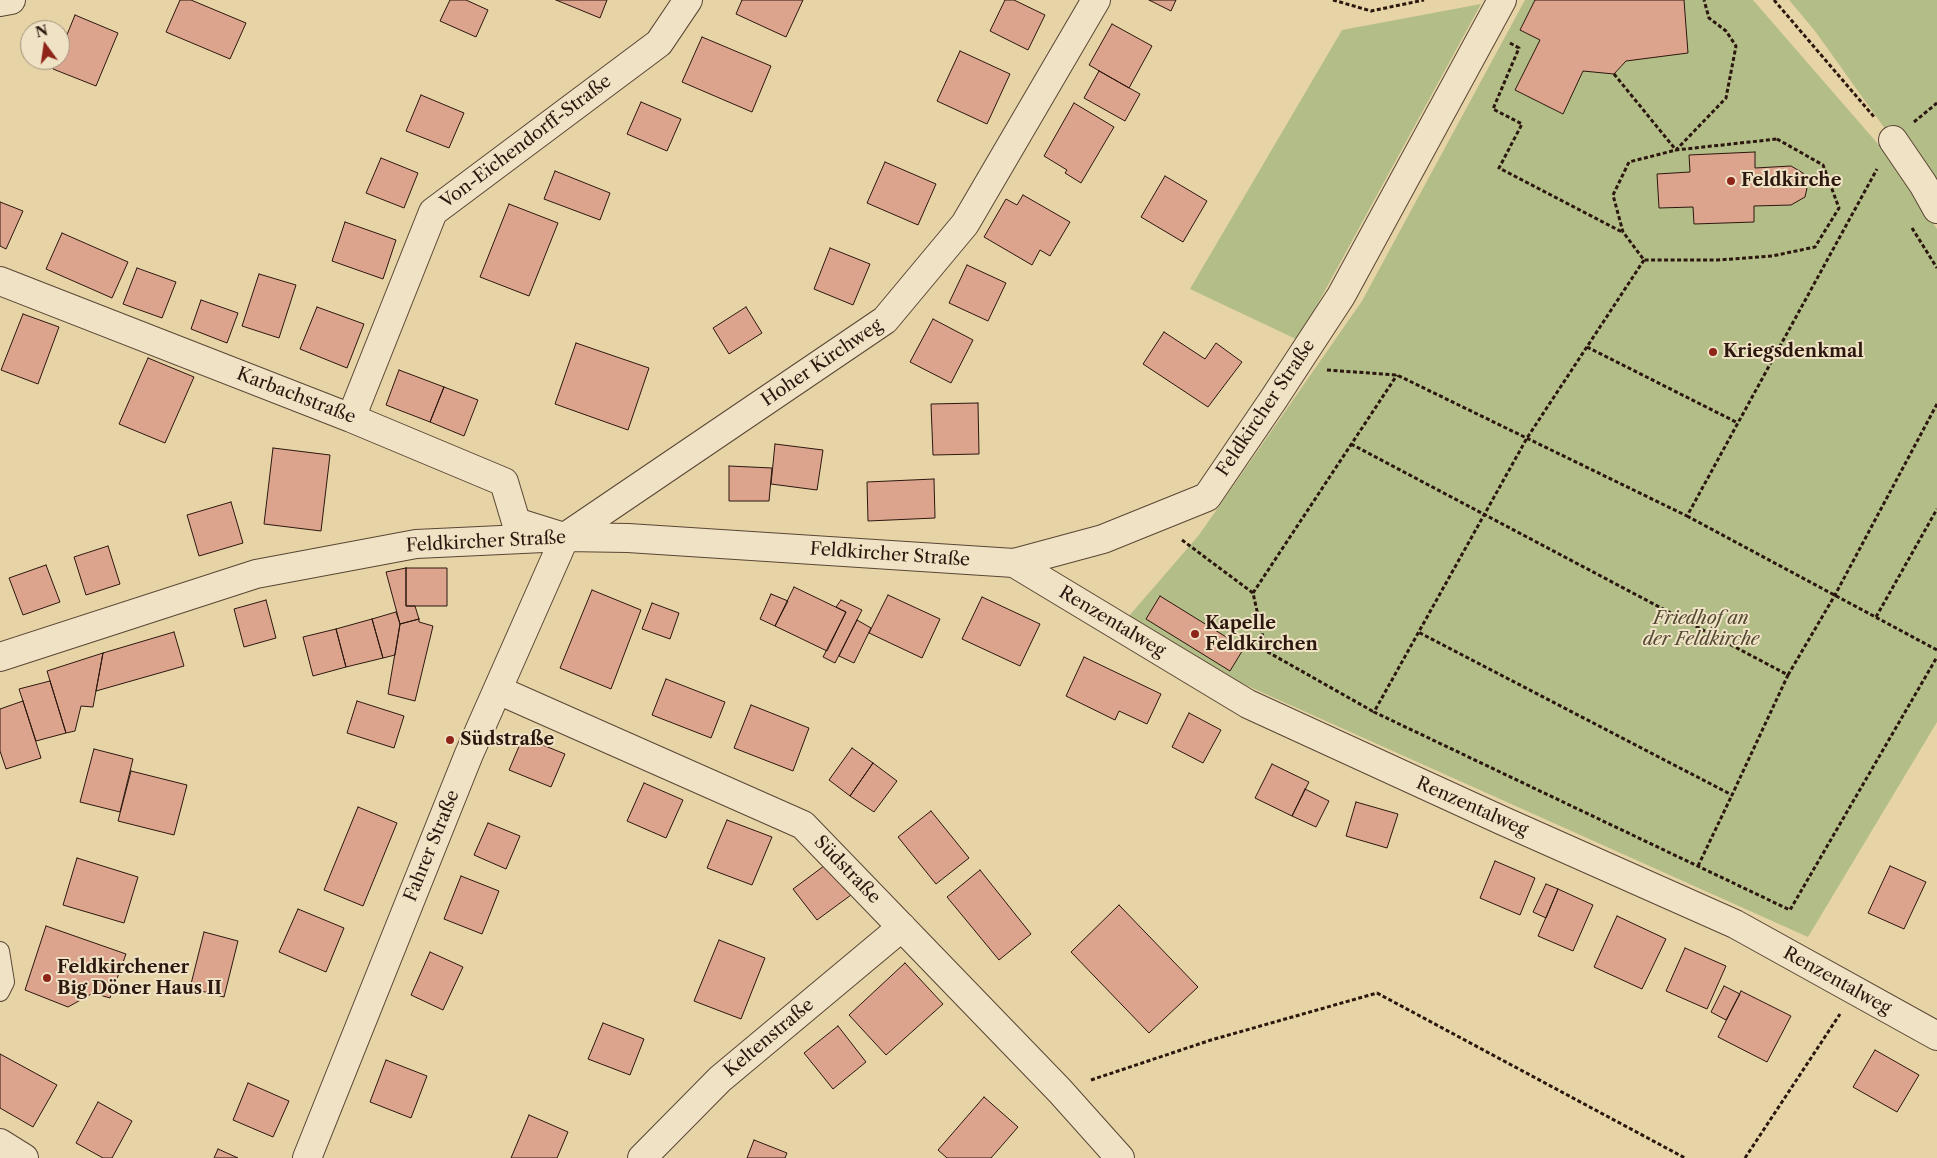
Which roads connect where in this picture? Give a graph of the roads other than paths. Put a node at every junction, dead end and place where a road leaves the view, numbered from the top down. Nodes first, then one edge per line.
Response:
1 (11, 0) edge
2 (688, 0) edge
3 (1096, 0) edge
4 (1502, 0) edge
5 (0, 2) edge
6 (1893, 140) road end
7 (1937, 208) edge
8 (0, 280) edge
9 (351, 418) junction
10 (565, 537) junction
11 (1014, 563) junction
12 (0, 657) edge
13 (498, 690) junction
14 (902, 927) junction
15 (0, 951) edge
16 (0, 992) edge
17 (1937, 1036) edge
18 (0, 1143) edge
19 (24, 1158) edge
20 (307, 1158) edge
21 (642, 1158) edge
22 (1120, 1158) edge

1 - 5 street
2 - 9 street, Von-Eichendorff-Straße
3 - 10 street, Hoher Kirchweg
4 - 11 street, Feldkircher Straße
6 - 7 street
8 - 9 street, Karbachstraße
9 - 10 street, Karbachstraße
10 - 11 street, Feldkircher Straße
10 - 12 street, Feldkircher Straße
10 - 13 street, Fahrer Straße
11 - 17 street, Renzentalweg
13 - 14 street, Südstraße
13 - 20 street, Fahrer Straße
14 - 21 street, Keltenstraße
14 - 22 street, Südstraße
15 - 16 lane
18 - 19 street

